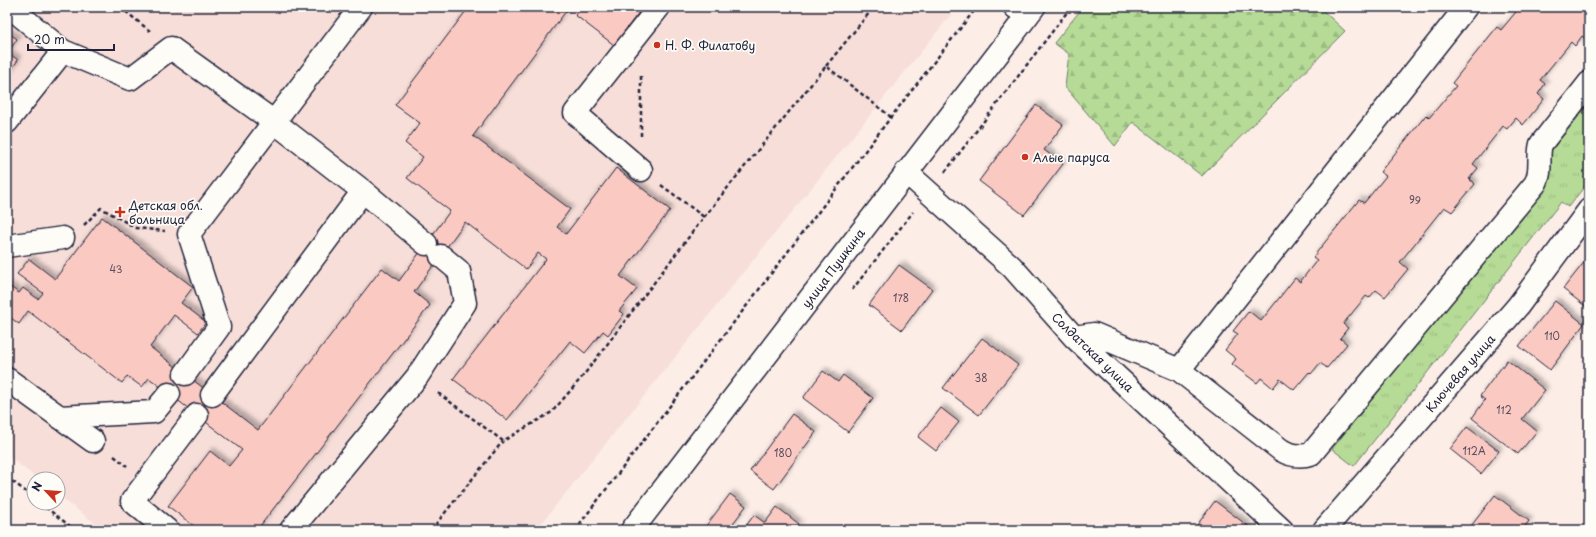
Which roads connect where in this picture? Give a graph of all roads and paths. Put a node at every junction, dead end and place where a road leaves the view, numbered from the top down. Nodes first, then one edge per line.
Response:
1 (10, 7) edge
2 (120, 7) edge
3 (361, 7) edge
4 (659, 7) edge
5 (874, 7) edge
6 (978, 7) edge
7 (1466, 7) edge
8 (1025, 10) edge
9 (641, 30) junction
10 (171, 48) junction
11 (63, 51) junction
12 (826, 66) junction
13 (1589, 83) edge
14 (891, 117) junction
15 (273, 121) junction
16 (7, 122) edge
17 (641, 170) junction
18 (906, 172) junction
19 (363, 191) junction
20 (1589, 210) edge
21 (704, 218) junction
22 (189, 234) junction
23 (63, 238) joint
24 (7, 246) edge
25 (1074, 337) junction
26 (1179, 370) junction
27 (185, 374) dead end
28 (417, 377) junction
29 (7, 379) edge
30 (168, 394) dead end
31 (212, 395) dead end
32 (196, 415) dead end
33 (59, 417) junction
34 (93, 441) joint
35 (503, 441) junction
36 (7, 477) edge
37 (147, 481) junction
38 (26, 492) edge
39 (50, 511) edge
40 (75, 530) edge
41 (167, 530) edge
42 (291, 530) edge
43 (432, 530) edge
44 (575, 530) edge
45 (632, 530) edge
46 (1282, 530) edge
47 (1324, 530) edge

1 - 11 street
2 - 10 path
3 - 15 street
4 - 9 street
5 - 12 path
6 - 14 path
7 - 26 street
8 - 18 street, улица Пушкина
9 - 17 path
9 - 17 street
10 - 11 street
10 - 15 street
11 - 16 street
12 - 14 path
12 - 21 path
13 - 26 street
14 - 44 path
15 - 19 street
15 - 22 street
17 - 21 path
18 - 25 street, Солдатская улица
18 - 45 street, улица Пушкина
19 - 28 street
19 - 31 street
20 - 47 street, Ключевая улица
21 - 35 path
22 - 23 path
22 - 27 street
23 - 24 street
25 - 26 street
25 - 46 street, Солдатская улица
28 - 35 path
28 - 42 street
29 - 33 street
30 - 33 street
32 - 37 street
33 - 34 street
34 - 37 path
35 - 43 path
36 - 38 path
37 - 41 street
39 - 40 path

